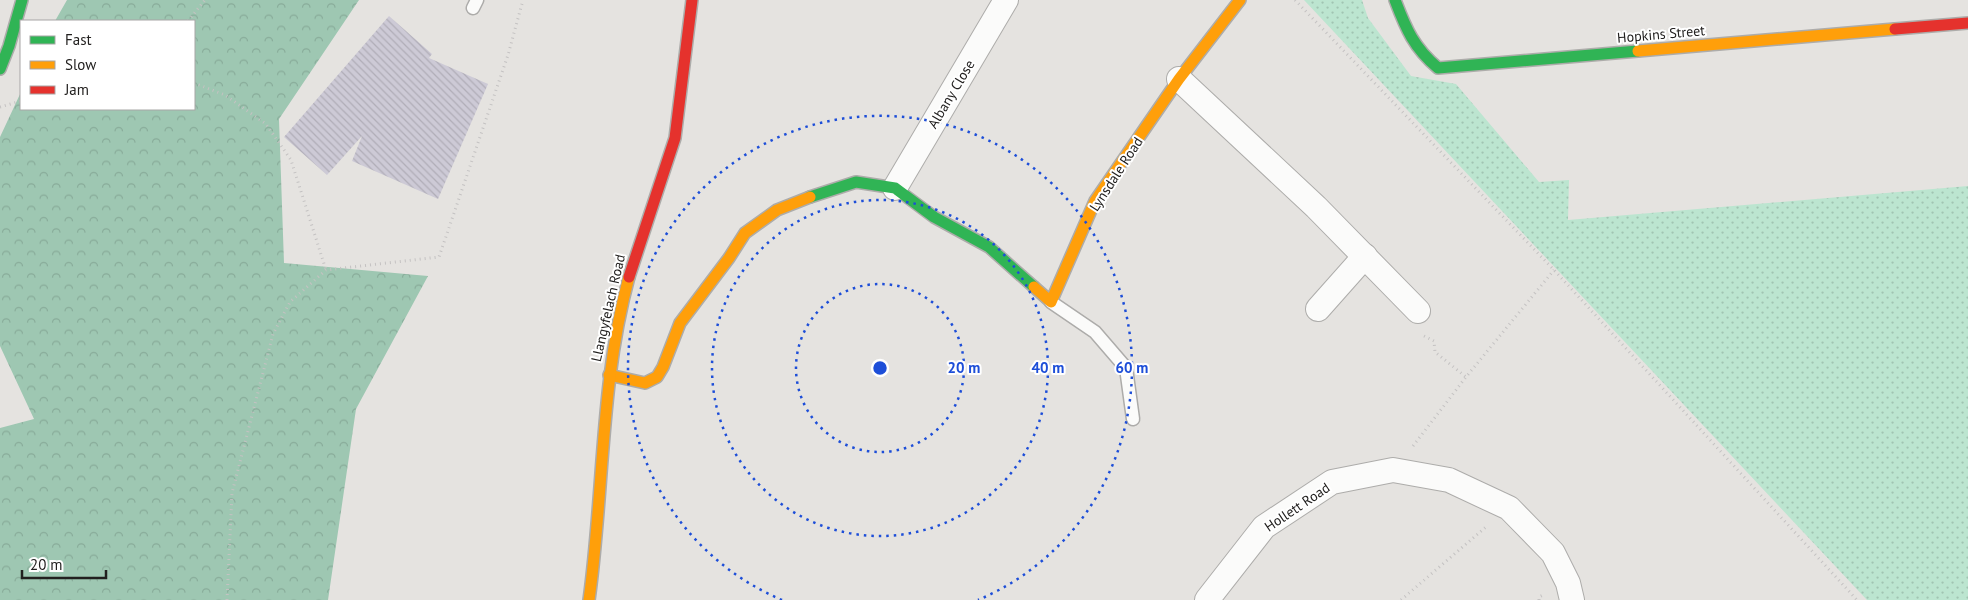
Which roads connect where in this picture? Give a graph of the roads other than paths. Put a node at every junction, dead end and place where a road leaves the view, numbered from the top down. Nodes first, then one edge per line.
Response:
1 (22, 0) edge
2 (692, 0) edge
3 (1006, 0) edge
4 (1240, 0) edge
5 (1396, 0) edge
6 (1968, 23) edge
7 (0, 68) edge
8 (1179, 79) junction
9 (895, 188) junction
10 (1365, 256) junction
11 (1051, 302) junction
12 (1318, 309) dead end
13 (1418, 311) road end
14 (609, 375) junction
15 (1133, 419) dead end
16 (589, 600) edge
17 (1207, 600) edge
18 (1572, 600) edge

1 - 7 street
2 - 14 street, Llangyfelach Road
3 - 9 street, Albany Close
4 - 8 street, Lynsdale Road
5 - 6 street, Hopkins Street
8 - 10 street
8 - 11 street, Lynsdale Road
9 - 11 street
9 - 14 street
10 - 12 street
10 - 13 street
11 - 15 lane
14 - 16 street, Llangyfelach Road
17 - 18 street, Hollett Road

